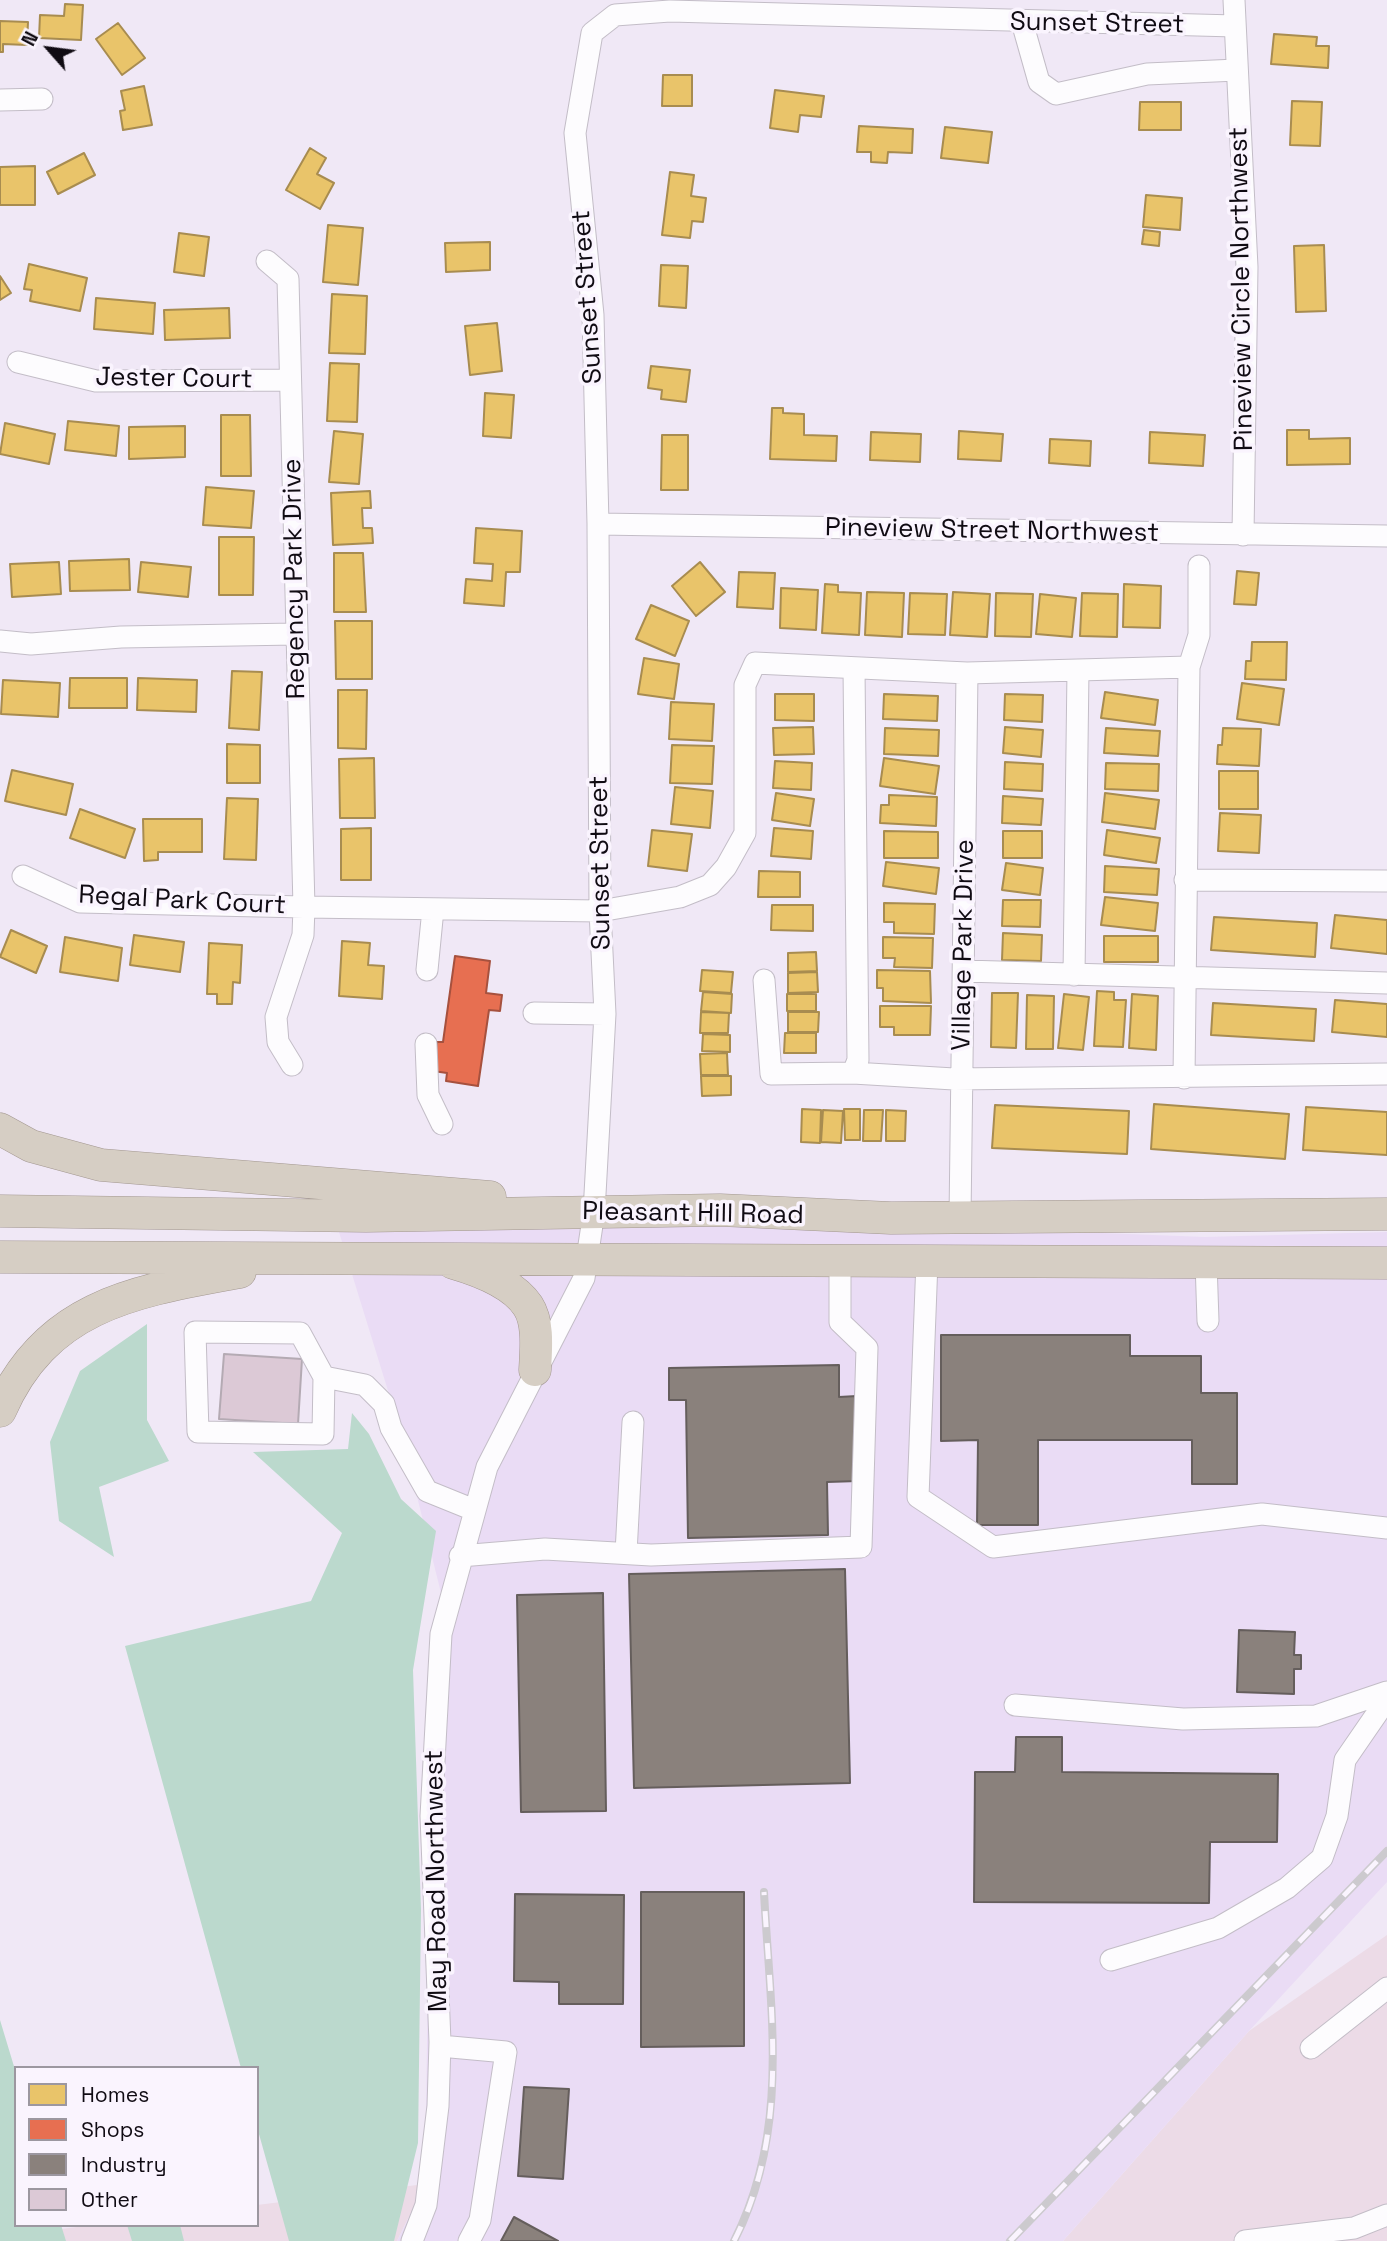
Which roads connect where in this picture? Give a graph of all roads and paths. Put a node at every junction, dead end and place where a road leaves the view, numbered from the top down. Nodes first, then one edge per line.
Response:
1 (1234, 0) edge
2 (1022, 22) junction
3 (1235, 26) junction
4 (1237, 70) junction
5 (42, 99) dead end
6 (0, 100) edge
7 (267, 261) dead end
8 (18, 362) dead end
9 (290, 380) junction
10 (598, 524) junction
11 (1243, 536) junction
12 (1387, 536) edge
13 (1199, 566) dead end
14 (295, 634) junction
15 (0, 641) edge
16 (1189, 667) junction
17 (855, 668) junction
18 (1078, 670) junction
19 (967, 673) junction
20 (23, 876) dead end
21 (1185, 880) junction
22 (1387, 881) edge
23 (304, 907) junction
24 (433, 909) junction
25 (600, 911) junction
26 (427, 970) dead end
27 (964, 971) junction
28 (1074, 975) junction
29 (1183, 979) junction
30 (764, 980) dead end
31 (1387, 983) edge
32 (534, 1013) dead end
33 (605, 1014) junction
34 (426, 1044) dead end
35 (292, 1065) dead end
36 (853, 1073) junction
37 (1387, 1074) edge
38 (1184, 1078) junction
39 (962, 1079) junction
40 (442, 1124) dead end
41 (0, 1129) edge
42 (0, 1212) edge
43 (594, 1212) junction
44 (1387, 1214) edge
45 (960, 1218) junction
46 (0, 1257) edge
47 (587, 1257) junction
48 (318, 1258) junction
49 (435, 1258) junction
50 (840, 1261) junction
51 (926, 1261) junction
52 (1206, 1262) junction
53 (1387, 1263) edge
54 (1208, 1321) dead end
55 (536, 1370) junction
56 (324, 1377) junction
57 (0, 1411) edge
58 (633, 1422) dead end
59 (474, 1510) junction
60 (1387, 1528) edge
61 (626, 1553) junction
62 (460, 1556) junction
63 (1387, 1692) edge
64 (1387, 1699) edge
65 (1015, 1705) dead end
66 (1111, 1960) dead end
67 (1387, 1988) edge
68 (440, 2046) junction
69 (1311, 2048) dead end
70 (1387, 2215) edge
71 (412, 2241) edge
72 (469, 2241) edge
73 (1245, 2241) edge

1 - 3 street, Pineview Circle Northwest
2 - 3 street, Sunset Street
2 - 4 street
2 - 10 street, Sunset Street
3 - 4 street, Pineview Circle Northwest
4 - 11 street, Pineview Circle Northwest
5 - 6 street
7 - 9 street, Regency Park Drive
8 - 9 street, Jester Court
9 - 14 street, Regency Park Drive
10 - 11 street, Pineview Street Northwest
10 - 25 street, Sunset Street
11 - 12 street, Pineview Street Northwest
13 - 16 street
14 - 15 street
14 - 23 street, Regency Park Drive
16 - 18 street
16 - 21 street
17 - 19 street
17 - 25 street
17 - 36 street
18 - 19 street
18 - 28 street
19 - 27 street, Village Park Drive
20 - 23 street, Regal Park Court
21 - 22 street
21 - 29 street
23 - 24 street
23 - 35 street, Regency Park Drive
24 - 25 street
24 - 26 street
25 - 33 street, Sunset Street
27 - 28 street
27 - 39 street, Village Park Drive
28 - 29 street
29 - 31 street
29 - 38 street
30 - 36 street
32 - 33 street
33 - 43 street, Sunset Street
34 - 40 street
36 - 39 street
37 - 38 street
38 - 39 street
39 - 45 street, Village Park Drive
41 - 43 highway
42 - 43 highway, Pleasant Hill Road
43 - 45 highway, Pleasant Hill Road
43 - 47 street, May Road Northwest
44 - 45 highway, Pleasant Hill Road
46 - 48 highway, Pleasant Hill Road
47 - 49 highway, Pleasant Hill Road
47 - 50 highway, Pleasant Hill Road
47 - 55 street, May Road Northwest
48 - 49 highway, Pleasant Hill Road
48 - 57 highway
49 - 55 highway
50 - 51 highway, Pleasant Hill Road
50 - 61 street
51 - 52 highway, Pleasant Hill Road
51 - 60 street
52 - 53 highway, Pleasant Hill Road
52 - 54 street
55 - 59 street, May Road Northwest
56 - 56 street
56 - 59 street
58 - 61 street
59 - 62 street, May Road Northwest
61 - 62 street
62 - 68 street, May Road Northwest
63 - 65 street
64 - 66 street
67 - 69 street
68 - 71 street, May Road Northwest
68 - 72 street
70 - 73 street

